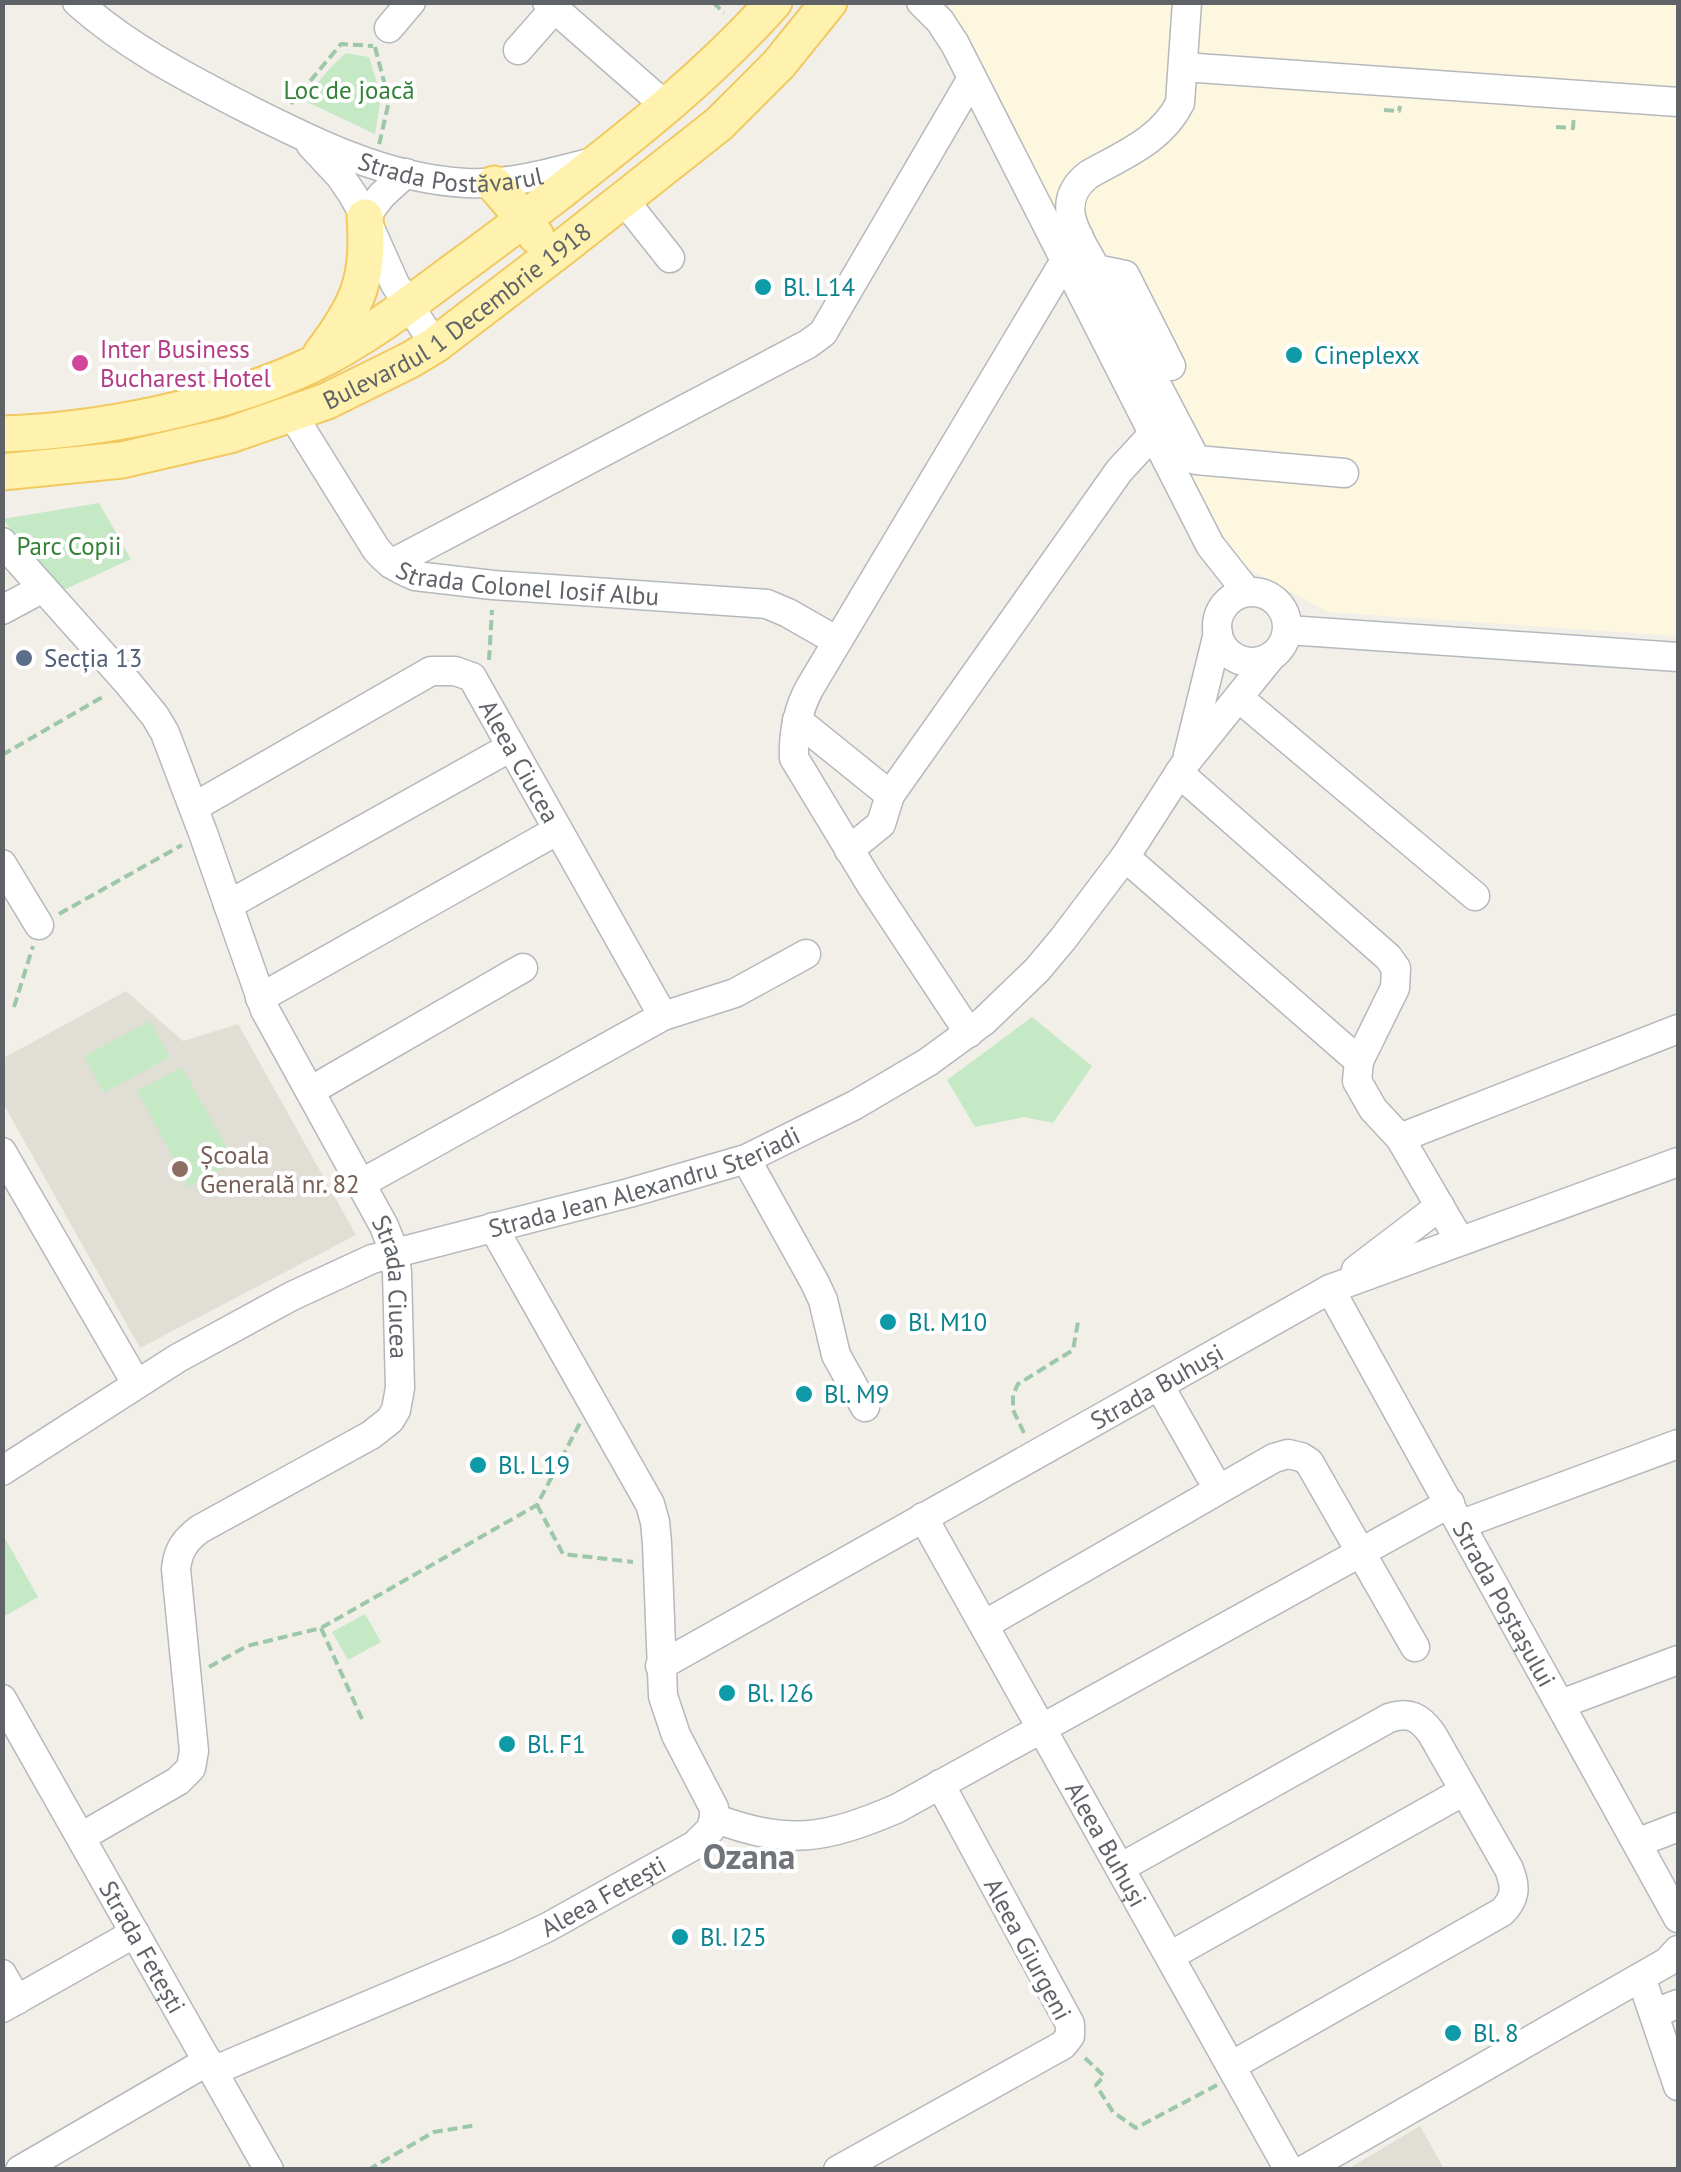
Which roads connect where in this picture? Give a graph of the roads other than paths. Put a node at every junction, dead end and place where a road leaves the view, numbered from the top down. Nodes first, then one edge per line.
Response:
1 (78, 2) edge
2 (412, 2) edge
3 (774, 2) edge
4 (829, 2) edge
5 (921, 2) edge
6 (1187, 2) edge
7 (551, 6) edge
8 (382, 37) road end
9 (518, 50) dead end
10 (1182, 67) junction
11 (972, 78) junction
12 (1678, 102) edge
13 (666, 107) junction
14 (303, 137) junction
15 (599, 161) junction
16 (406, 173) junction
17 (494, 184) junction
18 (624, 200) junction
19 (365, 217) junction
20 (524, 218) junction
21 (1072, 248) junction
22 (670, 258) dead end
23 (548, 259) junction
24 (1096, 269) junction
25 (408, 306) junction
26 (434, 345) junction
27 (313, 364) junction
28 (1172, 366) dead end
29 (292, 414) junction
30 (1154, 433) junction
31 (2, 434) edge
32 (2, 472) edge
33 (1344, 473) dead end
34 (2, 542) edge
35 (1210, 545) junction
36 (391, 564) junction
37 (42, 588) junction
38 (1247, 592) junction
39 (2, 610) edge
40 (1220, 620) junction
41 (1288, 630) junction
42 (837, 641) junction
43 (1678, 657) edge
44 (1270, 658) junction
45 (1239, 698) junction
46 (797, 720) junction
47 (512, 748) junction
48 (1183, 767) junction
49 (890, 795) junction
50 (198, 820) junction
51 (558, 830) junction
52 (849, 850) junction
53 (1125, 857) junction
54 (2, 864) edge
55 (1476, 896) dead end
56 (228, 904) junction
57 (38, 925) road end
58 (806, 954) dead end
59 (523, 968) dead end
60 (260, 998) junction
61 (663, 1016) junction
62 (1678, 1029) edge
63 (969, 1033) junction
64 (1359, 1061) junction
65 (310, 1091) junction
66 (1400, 1138) junction
67 (2, 1152) edge
68 (746, 1159) junction
69 (1678, 1162) edge
70 (362, 1183) junction
71 (1440, 1206) junction
72 (493, 1227) junction
73 (1460, 1241) junction
74 (394, 1251) junction
75 (1330, 1289) junction
76 (136, 1383) junction
77 (1159, 1385) junction
78 (865, 1407) dead end
79 (1678, 1444) edge
80 (2, 1471) edge
81 (1218, 1489) junction
82 (1456, 1514) junction
83 (924, 1517) junction
84 (1360, 1552) junction
85 (984, 1625) junction
86 (1415, 1646) dead end
87 (1678, 1660) edge
88 (660, 1666) junction
89 (1560, 1704) junction
90 (7, 1717) edge
91 (1041, 1727) junction
92 (940, 1784) junction
93 (1464, 1791) junction
94 (714, 1818) junction
95 (1678, 1828) edge
96 (81, 1837) junction
97 (1638, 1843) junction
98 (1120, 1868) junction
99 (1678, 1918) edge
100 (135, 1933) junction
101 (1678, 1950) edge
102 (1170, 1956) junction
103 (2, 1974) edge
104 (1641, 1976) junction
105 (10, 2004) edge
106 (1667, 2009) edge
107 (210, 2066) junction
108 (1234, 2070) junction
109 (1678, 2086) edge
110 (27, 2168) edge
111 (269, 2170) edge
112 (838, 2170) edge
113 (1289, 2170) edge
114 (1304, 2170) edge

1 - 14 street, Strada Postăvarul
2 - 8 street
3 - 13 main road, Bulevardul 1 Decembrie 1918
4 - 18 main road, Bulevardul 1 Decembrie 1918
5 - 11 street, Strada Jean Alexandru Steriadi
6 - 10 street
7 - 9 street
7 - 13 street
10 - 12 street
10 - 21 street
11 - 21 street, Strada Jean Alexandru Steriadi
11 - 36 street
13 - 15 main road, Bulevardul 1 Decembrie 1918
14 - 16 street, Strada Postăvarul
14 - 19 street, Strada Postăvarul
15 - 17 street, Strada Postăvarul
15 - 20 main road, Bulevardul 1 Decembrie 1918
16 - 17 street, Strada Postăvarul
16 - 19 street
17 - 20 main road
18 - 22 street
18 - 23 main road, Bulevardul 1 Decembrie 1918
19 - 25 street, Strada Postăvarul
19 - 27 main road
20 - 23 main road
20 - 25 main road, Bulevardul 1 Decembrie 1918
21 - 24 street
21 - 30 street, Strada Jean Alexandru Steriadi
21 - 42 street
23 - 26 main road, Bulevardul 1 Decembrie 1918
24 - 28 street
24 - 33 street
25 - 26 street, Strada Postăvarul
25 - 27 main road, Bulevardul 1 Decembrie 1918
26 - 29 main road, Bulevardul 1 Decembrie 1918
27 - 31 main road, Bulevardul 1 Decembrie 1918
29 - 32 main road, Bulevardul 1 Decembrie 1918
29 - 36 street, Strada Colonel Iosif Albu
30 - 35 street, Strada Jean Alexandru Steriadi
30 - 49 street
34 - 37 street, Strada Ciucea
35 - 38 street, Strada Jean Alexandru Steriadi
35 - 40 street, Strada Jean Alexandru Steriadi
36 - 42 street, Strada Colonel Iosif Albu
37 - 39 street
37 - 50 street, Strada Ciucea
38 - 40 street
38 - 41 street
40 - 44 street
40 - 48 street, Strada Jean Alexandru Steriadi
41 - 43 street
41 - 44 street
42 - 46 street
44 - 45 street, Strada Jean Alexandru Steriadi
45 - 48 street, Strada Jean Alexandru Steriadi
45 - 55 street
46 - 49 street
46 - 52 street
47 - 50 street, Aleea Ciucea
47 - 51 street, Aleea Ciucea
47 - 56 street
48 - 53 street, Strada Jean Alexandru Steriadi
48 - 64 street
49 - 52 street
50 - 56 street, Strada Ciucea
51 - 60 street
51 - 61 street, Aleea Ciucea
52 - 63 street
53 - 63 street, Strada Jean Alexandru Steriadi
53 - 64 street
54 - 57 street
56 - 60 street, Strada Ciucea
58 - 61 street
59 - 65 street
60 - 65 street, Strada Ciucea
61 - 70 street
62 - 66 street
63 - 68 street, Strada Jean Alexandru Steriadi
64 - 66 street
65 - 70 street, Strada Ciucea
66 - 71 street
67 - 76 street
68 - 72 street, Strada Jean Alexandru Steriadi
68 - 78 street
69 - 73 street, Strada Buhuși
70 - 74 street, Strada Ciucea
71 - 73 street
71 - 75 street
72 - 74 street, Strada Jean Alexandru Steriadi
72 - 88 street
73 - 75 street, Strada Buhuși
74 - 76 street, Strada Jean Alexandru Steriadi
74 - 96 street, Strada Ciucea
75 - 77 street, Strada Buhuși
75 - 82 street, Strada Poștașului
76 - 80 street, Strada Jean Alexandru Steriadi
77 - 81 street
77 - 83 street, Strada Buhuși
79 - 82 street
81 - 84 street
81 - 85 street
82 - 84 street
82 - 89 street, Strada Poștașului
83 - 85 street, Aleea Buhuși
83 - 88 street, Strada Buhuși
84 - 86 street
84 - 91 street
85 - 91 street, Aleea Buhuși
87 - 89 street
88 - 94 street
89 - 97 street, Strada Poștașului
90 - 96 street, Strada Fetești
91 - 92 street
91 - 98 street, Aleea Buhuși
92 - 94 street
92 - 112 street, Aleea Giurgeni
93 - 98 street
93 - 102 street
93 - 108 street
94 - 107 street, Aleea Fetești
95 - 97 street
96 - 100 street, Strada Fetești
97 - 99 street, Strada Poștașului
98 - 102 street, Aleea Buhuși
100 - 105 street
100 - 107 street, Strada Fetești
101 - 104 street
102 - 108 street, Aleea Buhuși
103 - 105 street
104 - 106 street
104 - 114 street
106 - 109 street
107 - 110 street, Aleea Fetești
107 - 111 street, Strada Fetești
108 - 113 street, Aleea Buhuși

